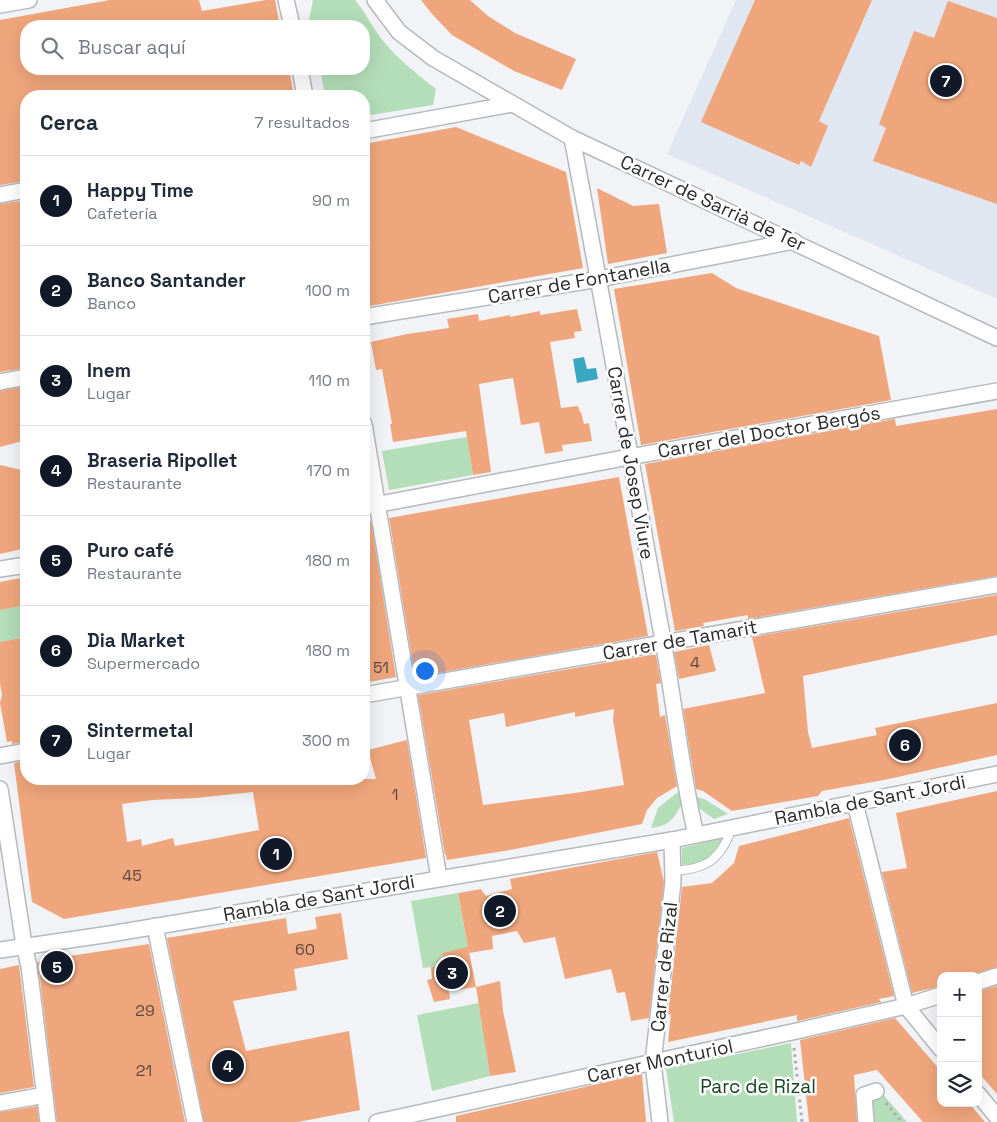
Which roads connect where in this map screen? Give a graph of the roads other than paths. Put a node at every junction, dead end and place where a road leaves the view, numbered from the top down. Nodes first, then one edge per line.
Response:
1 (28, 0) edge
2 (298, 0) edge
3 (375, 0) edge
4 (388, 0) edge
5 (0, 5) edge
6 (289, 13) edge
7 (433, 58) junction
8 (301, 75) edge
9 (304, 90) edge
10 (512, 104) junction
11 (370, 130) edge
12 (572, 138) junction
13 (20, 191) edge
14 (0, 195) edge
15 (794, 241) junction
16 (599, 279) junction
17 (370, 316) edge
18 (997, 338) edge
19 (20, 378) edge
20 (0, 382) edge
21 (997, 391) edge
22 (629, 457) junction
23 (371, 506) edge
24 (20, 566) edge
25 (0, 569) edge
26 (997, 585) edge
27 (663, 642) junction
28 (407, 688) junction
29 (370, 694) edge
30 (20, 753) edge
31 (0, 756) edge
32 (997, 774) edge
33 (0, 789) edge
34 (855, 803) junction
35 (738, 826) junction
36 (696, 835) junction
37 (672, 840) junction
38 (673, 871) junction
39 (439, 878) junction
40 (156, 926) junction
41 (24, 945) junction
42 (0, 950) edge
43 (997, 976) edge
44 (982, 981) edge
45 (937, 996) edge
46 (906, 1006) junction
47 (937, 1044) edge
48 (653, 1063) junction
49 (876, 1091) road end
50 (45, 1095) junction
51 (982, 1099) edge
52 (0, 1103) edge
53 (997, 1117) edge
54 (48, 1122) edge
55 (195, 1122) edge
56 (377, 1122) edge
57 (660, 1122) edge
58 (866, 1122) edge

1 - 5 street
2 - 6 street
3 - 7 street, Carrer de Sarrià de Ter
4 - 7 street, Carrer de Sarrià de Ter
7 - 10 street, Carrer de Sarrià de Ter
8 - 9 street
10 - 11 street
10 - 12 street, Carrer de Sarrià de Ter
12 - 15 street, Carrer de Sarrià de Ter
12 - 16 street, Carrer de Josep Viure
13 - 14 street
15 - 16 street, Carrer de Fontanella
15 - 18 street, Carrer de Sarrià de Ter
16 - 17 street, Carrer de Fontanella
16 - 22 street, Carrer de Josep Viure
19 - 20 street
21 - 22 street, Carrer del Doctor Bergós
22 - 23 street, Carrer del Doctor Bergós
22 - 27 street, Carrer de Josep Viure
23 - 28 street
24 - 25 street
26 - 27 street, Carrer de Tamarit
27 - 28 street, Carrer de Tamarit
27 - 36 street, Carrer de Josep Viure
28 - 29 street, Carrer de Tamarit
28 - 39 street
30 - 31 street
32 - 34 street, Rambla de Sant Jordi
33 - 41 street
34 - 35 street, Rambla de Sant Jordi
34 - 46 street
35 - 36 street, Rambla de Sant Jordi
35 - 38 lane
36 - 37 street, Rambla de Sant Jordi
37 - 38 street, Carrer de Rizal
37 - 39 street, Rambla de Sant Jordi
38 - 48 street, Carrer de Rizal
39 - 40 street, Rambla de Sant Jordi
40 - 41 street, Rambla de Sant Jordi
40 - 55 street
41 - 42 street, Rambla de Sant Jordi
41 - 50 street
43 - 44 street
45 - 46 street, Carrer Monturiol
46 - 47 street
46 - 48 street, Carrer Monturiol
48 - 56 street, Carrer Monturiol
48 - 57 street, Carrer de Rizal
49 - 58 street
50 - 52 street
50 - 54 street
51 - 53 street

